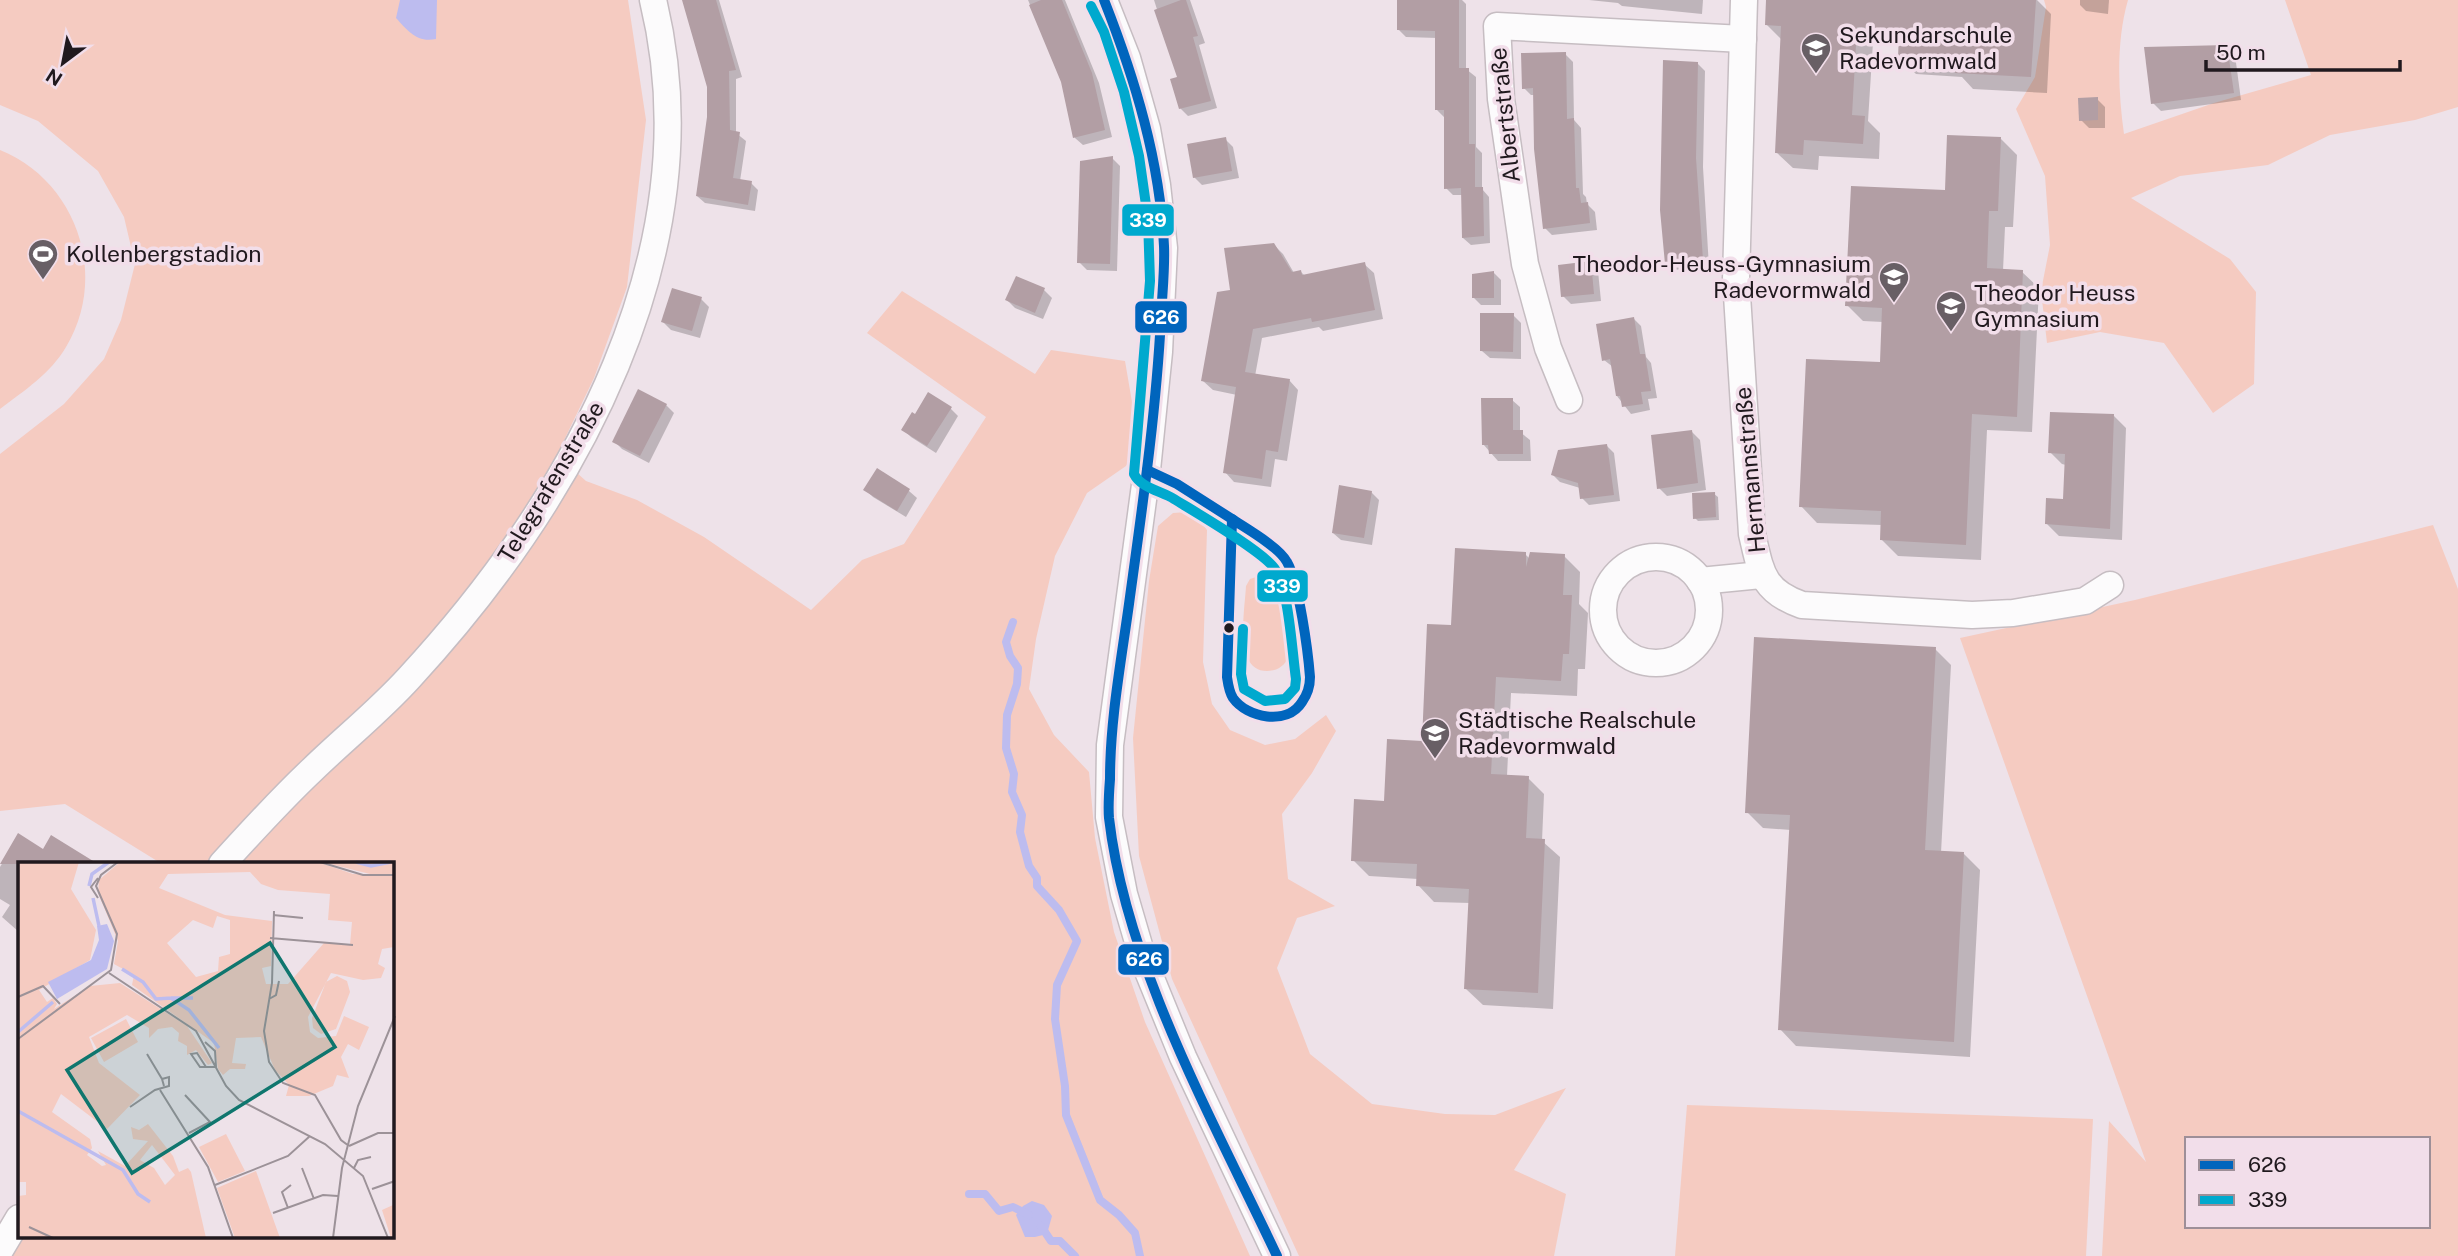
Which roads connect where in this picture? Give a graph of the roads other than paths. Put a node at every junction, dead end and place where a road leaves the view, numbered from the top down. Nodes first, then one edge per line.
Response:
1 (653, 0) edge
2 (1104, 0) edge
3 (1744, 0) edge
4 (1743, 39) junction
5 (1569, 400) dead end
6 (1761, 575) junction
7 (1700, 581) junction
8 (2110, 585) dead end
9 (224, 862) edge
10 (18, 1220) edge
11 (0, 1250) edge
12 (1277, 1256) edge

1 - 9 street, Telegrafenstraße
2 - 12 street
3 - 4 street, Hermannstraße
4 - 5 street, Albertstraße
4 - 6 street, Hermannstraße
6 - 7 street
6 - 8 street, Hermannstraße
7 - 7 street
10 - 11 street

